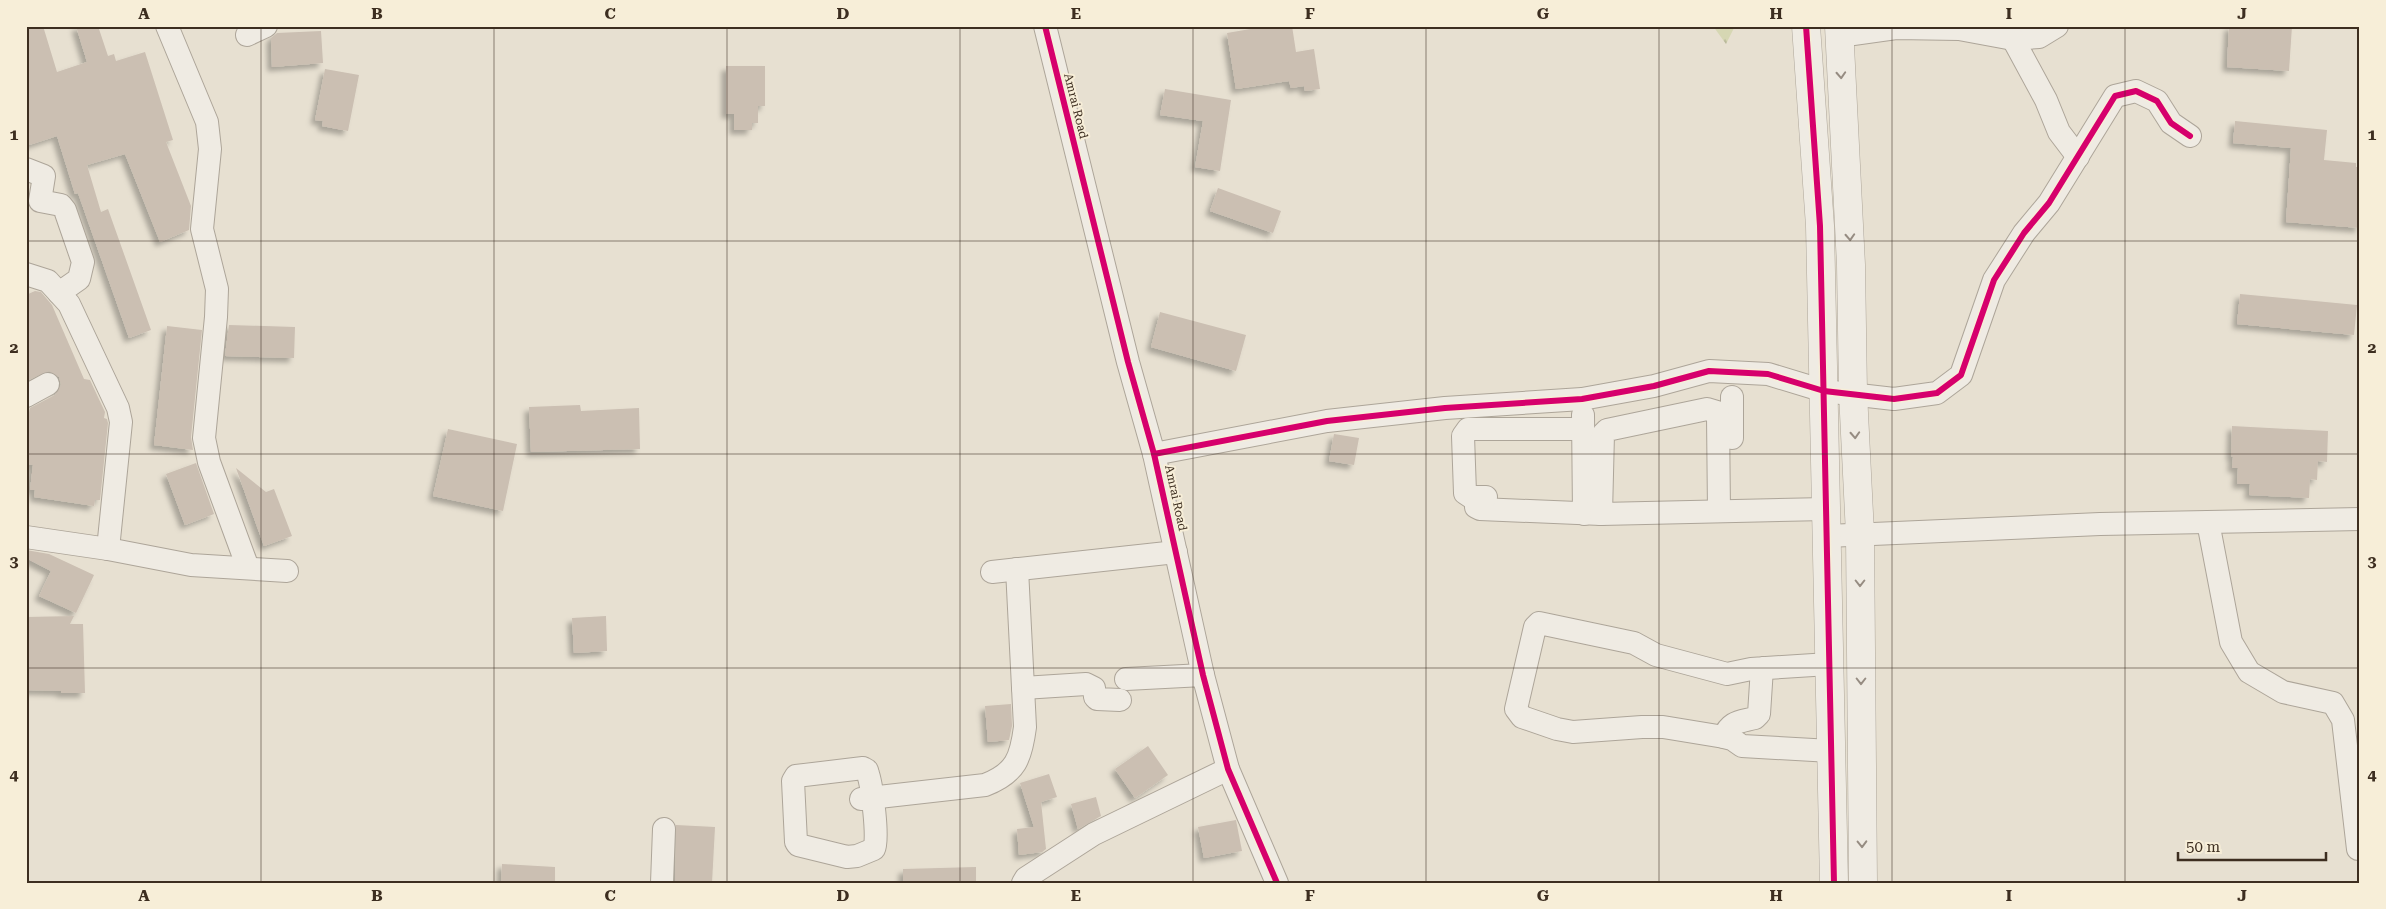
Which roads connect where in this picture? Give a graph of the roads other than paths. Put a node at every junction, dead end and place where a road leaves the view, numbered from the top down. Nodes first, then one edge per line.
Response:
1 (167, 26) edge
2 (1045, 26) edge
3 (1806, 26) edge
4 (2057, 26) edge
5 (1839, 31) edge
6 (2013, 39) junction
7 (2190, 136) dead end
8 (2078, 157) junction
9 (26, 170) edge
10 (1821, 265) junction
11 (1851, 265) junction
12 (26, 274) edge
13 (59, 293) junction
14 (48, 384) dead end
15 (1824, 391) junction
16 (1853, 393) junction
17 (26, 396) edge
18 (1732, 397) dead end
19 (1582, 399) junction
20 (1583, 429) junction
21 (1154, 454) junction
22 (1589, 509) junction
23 (1826, 509) junction
24 (1726, 511) junction
25 (2360, 519) edge
26 (2208, 522) junction
27 (1860, 534) junction
28 (1827, 536) junction
29 (26, 537) edge
30 (108, 549) junction
31 (1176, 552) junction
32 (248, 568) junction
33 (1017, 569) junction
34 (287, 571) dead end
35 (992, 572) dead end
36 (1830, 664) junction
37 (1762, 668) junction
38 (1203, 675) junction
39 (1023, 688) junction
40 (1724, 738) junction
41 (1831, 751) junction
42 (1228, 769) junction
43 (866, 798) junction
44 (664, 829) dead end
45 (2359, 852) edge
46 (662, 883) edge
47 (1023, 883) edge
48 (1277, 883) edge
49 (1834, 883) edge
50 (1863, 883) edge

1 - 32 street
2 - 21 street, Amrai Road
3 - 10 street
4 - 6 street
5 - 6 street
5 -> 11 street
6 - 8 street
7 - 8 street
8 - 16 street
9 - 13 street
10 - 11 street
10 - 15 street
11 - 16 street
12 - 13 street
13 - 30 street
14 - 17 street
15 - 16 street
15 - 19 street
15 - 23 street
16 -> 27 street
18 - 24 street
19 - 20 street
19 - 21 street
20 - 22 street
20 - 22 street
21 - 31 street, Amrai Road
22 - 24 street
22 - 24 street
23 - 24 street
23 - 28 street
25 - 26 street
26 - 27 street
26 - 45 street
27 - 28 street
27 -> 50 street
28 - 36 street
29 - 30 street
30 - 32 street
31 - 33 street
31 - 38 street, Amrai Road
32 - 34 street
33 - 35 street
33 - 39 street
36 - 37 street
36 - 41 street
37 - 40 street
37 - 40 street
38 - 39 street
38 - 42 street, Amrai Road
39 - 43 street
40 - 41 street
41 - 49 street
42 - 47 street
42 - 48 street, Amrai Road
43 - 43 street
44 - 46 street

